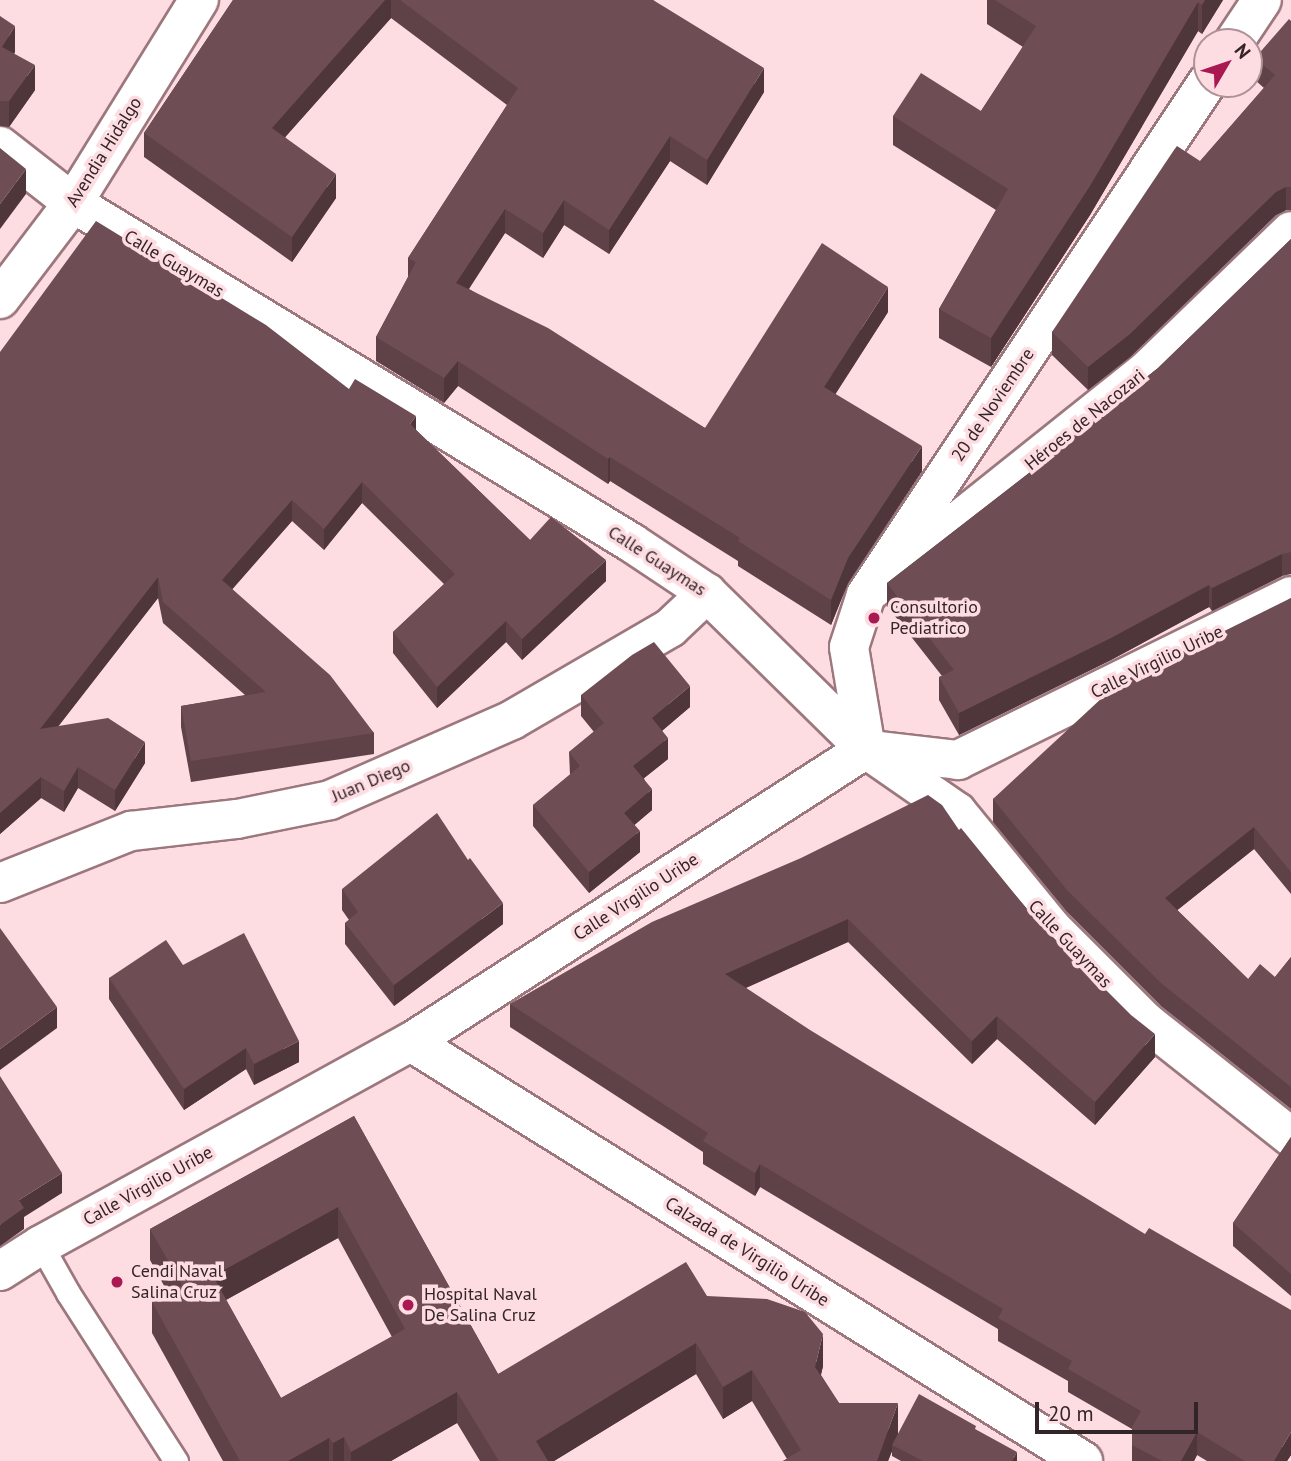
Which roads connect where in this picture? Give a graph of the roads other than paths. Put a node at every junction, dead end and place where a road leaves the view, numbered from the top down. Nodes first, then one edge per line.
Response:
1 (199, 0) edge
2 (1262, 0) edge
3 (1243, 28) edge
4 (1197, 98) edge
5 (0, 146) edge
6 (73, 203) junction
7 (1291, 231) edge
8 (0, 299) edge
9 (707, 593) junction
10 (866, 595) junction
11 (1291, 596) edge
12 (866, 749) junction
13 (0, 883) edge
14 (411, 1042) junction
15 (1291, 1138) edge
16 (41, 1245) junction
17 (0, 1271) edge
18 (176, 1461) edge
19 (1083, 1461) edge

1 - 6 street, Avendia Hidalgo
2 - 3 street
4 - 10 street, 20 de Noviembre
5 - 6 street, Calle Guaymas
6 - 8 street, Avendia Hidalgo
6 - 9 street, Calle Guaymas
7 - 10 street, Héroes de Nacozari
9 - 12 street, Calle Guaymas
9 - 13 street, Juan Diego
10 - 12 street, 20 de Noviembre
11 - 12 street, Calle Virgilio Uribe
12 - 14 street, Calle Virgilio Uribe
12 - 15 street, Calle Guaymas
14 - 16 street, Calle Virgilio Uribe
14 - 19 street, Calzada de Virgilio Uribe
16 - 17 street, Calle Virgilio Uribe
16 - 18 lane

